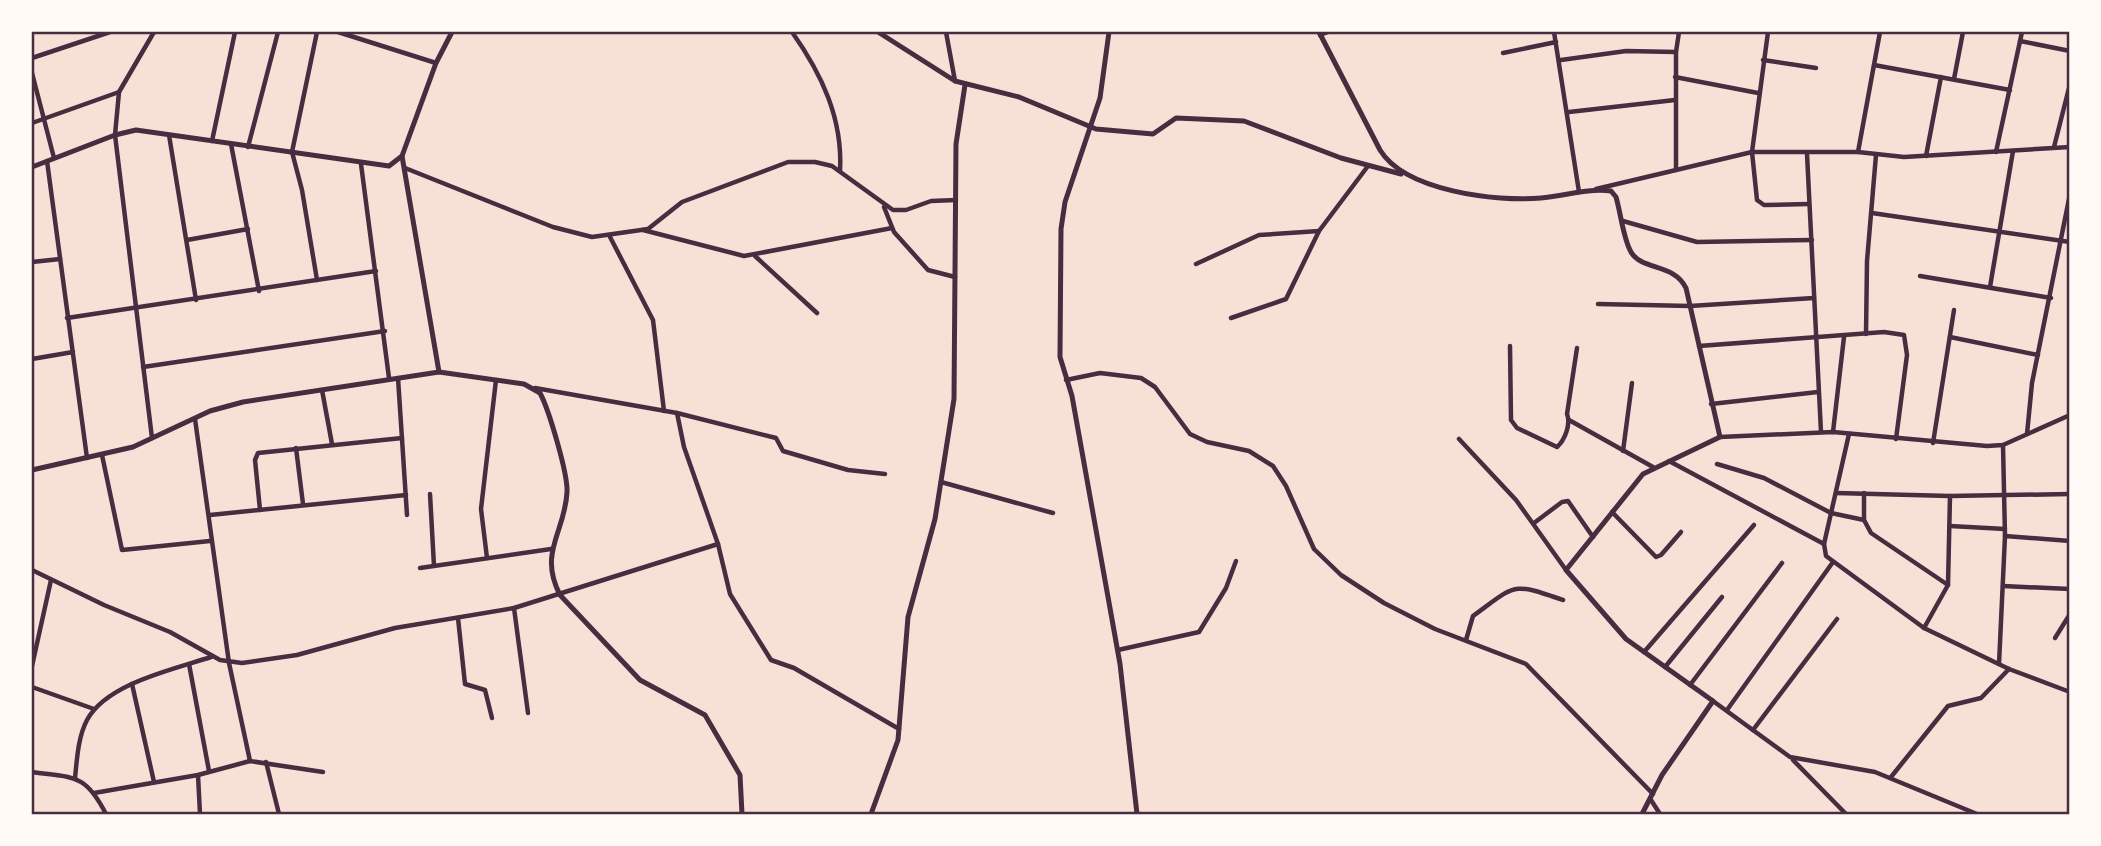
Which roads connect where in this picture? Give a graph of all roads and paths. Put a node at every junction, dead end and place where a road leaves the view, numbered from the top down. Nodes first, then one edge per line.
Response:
1 (110, 32) edge
2 (154, 32) edge
3 (235, 32) edge
4 (278, 32) edge
5 (317, 32) edge
6 (338, 32) edge
7 (452, 32) edge
8 (792, 32) edge
9 (878, 32) edge
10 (946, 32) edge
11 (1109, 32) edge
12 (1328, 32) edge
13 (1554, 32) edge
14 (1679, 32) edge
15 (1768, 32) edge
16 (1880, 32) edge
17 (1963, 32) edge
18 (2022, 32) edge
19 (1320, 33) edge
20 (2020, 41) junction
21 (1556, 42) junction
22 (2070, 51) edge
23 (1676, 52) junction
24 (1503, 53) dead end
25 (32, 58) edge
26 (1561, 60) junction
27 (1763, 60) junction
28 (436, 63) junction
29 (1874, 65) junction
30 (1816, 68) dead end
31 (32, 73) edge
32 (1675, 77) junction
33 (1941, 77) junction
34 (1954, 79) junction
35 (955, 81) junction
36 (965, 85) junction
37 (2070, 85) edge
38 (2010, 90) junction
39 (119, 92) junction
40 (1758, 93) junction
41 (1675, 100) junction
42 (1569, 113) junction
43 (44, 118) junction
44 (32, 123) edge
45 (1091, 127) junction
46 (169, 134) junction
47 (115, 135) junction
48 (212, 141) junction
49 (231, 145) junction
50 (248, 147) junction
51 (2054, 147) junction
52 (2070, 147) edge
53 (2014, 151) junction
54 (292, 152) junction
55 (1752, 152) junction
56 (1858, 152) junction
57 (1996, 152) junction
58 (1807, 154) junction
59 (1876, 155) junction
60 (402, 156) junction
61 (1926, 156) junction
62 (51, 160) junction
63 (361, 164) junction
64 (1368, 166) junction
65 (32, 167) edge
66 (405, 168) junction
67 (1676, 170) junction
68 (840, 171) junction
69 (1404, 175) junction
70 (1590, 190) junction
71 (1579, 192) junction
72 (2070, 194) edge
73 (956, 200) junction
74 (1808, 204) junction
75 (884, 206) junction
76 (1872, 214) junction
77 (1623, 221) junction
78 (892, 228) junction
79 (247, 229) junction
80 (642, 230) junction
81 (2002, 230) junction
82 (1319, 231) junction
83 (609, 235) junction
84 (187, 240) junction
85 (1812, 240) junction
86 (2062, 241) junction
87 (2070, 242) edge
88 (754, 255) junction
89 (60, 259) junction
90 (32, 262) edge
91 (1196, 264) dead end
92 (376, 271) junction
93 (1920, 276) dead end
94 (956, 277) junction
95 (317, 280) junction
96 (1990, 287) junction
97 (259, 290) junction
98 (1814, 298) junction
99 (2051, 298) junction
100 (196, 300) junction
101 (1598, 304) dead end
102 (1690, 306) junction
103 (134, 309) junction
104 (1954, 310) dead end
105 (817, 313) dead end
106 (67, 318) junction
107 (1231, 318) dead end
108 (385, 331) junction
109 (1866, 334) junction
110 (1816, 337) junction
111 (1843, 337) junction
112 (1950, 337) junction
113 (1510, 346) dead end
114 (1698, 346) junction
115 (1577, 348) dead end
116 (73, 352) junction
117 (2038, 355) junction
118 (32, 359) edge
119 (143, 367) junction
120 (439, 372) junction
121 (398, 377) junction
122 (389, 378) junction
123 (496, 380) junction
124 (1066, 380) junction
125 (1632, 383) dead end
126 (321, 388) junction
127 (535, 388) junction
128 (1818, 392) junction
129 (1710, 404) junction
130 (664, 411) junction
131 (677, 413) junction
132 (2070, 415) edge
133 (195, 419) junction
134 (1569, 420) junction
135 (1821, 432) junction
136 (1833, 432) junction
137 (1849, 433) junction
138 (2027, 434) junction
139 (1720, 437) junction
140 (402, 438) junction
141 (152, 439) junction
142 (1460, 439) dead end
143 (1896, 439) junction
144 (1933, 443) junction
145 (332, 444) junction
146 (2003, 445) junction
147 (296, 448) junction
148 (1623, 451) junction
149 (103, 455) junction
150 (87, 459) junction
151 (1669, 460) junction
152 (1717, 464) dead end
153 (1653, 467) junction
154 (32, 470) edge
155 (885, 474) dead end
156 (941, 482) junction
157 (1836, 493) junction
158 (1864, 493) junction
159 (430, 494) dead end
160 (2070, 494) edge
161 (406, 495) junction
162 (2005, 495) junction
163 (1950, 496) junction
164 (303, 504) junction
165 (260, 510) junction
166 (1612, 512) junction
167 (1054, 513) dead end
168 (1831, 513) junction
169 (210, 515) junction
170 (407, 515) dead end
171 (1864, 520) junction
172 (1534, 523) junction
173 (1754, 525) dead end
174 (1950, 526) junction
175 (2005, 529) junction
176 (1681, 532) dead end
177 (2005, 536) junction
178 (1593, 538) junction
179 (210, 541) junction
180 (2070, 541) edge
181 (718, 544) junction
182 (1824, 544) junction
183 (551, 549) junction
184 (487, 558) junction
185 (1236, 561) dead end
186 (1833, 562) junction
187 (1782, 564) dead end
188 (434, 566) junction
189 (420, 568) dead end
190 (32, 570) edge
191 (1566, 570) junction
192 (51, 580) junction
193 (1948, 585) junction
194 (2003, 586) junction
195 (2070, 589) edge
196 (560, 595) junction
197 (1721, 597) dead end
198 (1563, 600) dead end
199 (514, 608) junction
200 (2070, 614) edge
201 (458, 618) junction
202 (1837, 619) dead end
203 (1924, 628) junction
204 (2055, 638) dead end
205 (1466, 640) junction
206 (1118, 650) junction
207 (1644, 652) junction
208 (212, 657) junction
209 (229, 663) junction
210 (189, 664) junction
211 (1999, 664) junction
212 (32, 666) edge
213 (1665, 667) junction
214 (2009, 669) junction
215 (132, 684) junction
216 (1690, 685) junction
217 (32, 687) edge
218 (2070, 692) edge
219 (1713, 701) junction
220 (94, 709) junction
221 (1727, 710) junction
222 (528, 713) dead end
223 (492, 718) dead end
224 (900, 730) junction
225 (1753, 730) junction
226 (1790, 757) junction
227 (250, 761) junction
228 (266, 762) junction
229 (209, 771) junction
230 (32, 772) edge
231 (323, 772) dead end
232 (198, 775) junction
233 (1891, 777) junction
234 (75, 778) junction
235 (154, 783) junction
236 (94, 793) junction
237 (1652, 797) junction
238 (106, 814) edge
239 (200, 814) edge
240 (279, 814) edge
241 (742, 814) edge
242 (871, 814) edge
243 (1137, 814) edge
244 (1642, 814) edge
245 (1660, 814) edge
246 (1846, 814) edge
247 (1977, 814) edge

1 - 25 street
2 - 39 street
3 - 48 street
4 - 50 street
5 - 54 street
6 - 28 street
7 - 28 street
8 - 68 street
9 - 35 street
10 - 35 street
11 - 45 street
12 - 19 street
13 - 21 street
14 - 23 street
15 - 27 street
16 - 29 street
17 - 34 street
18 - 20 street
19 - 69 street
20 - 22 street
20 - 38 street
21 - 24 street
21 - 26 street
23 - 26 street
23 - 32 street
26 - 42 street
27 - 30 street
27 - 40 street
28 - 60 street
29 - 33 street
29 - 56 street
31 - 43 street
32 - 40 street
32 - 41 street
33 - 34 street
33 - 61 street
34 - 38 street
35 - 36 street
36 - 45 street
36 - 73 street
37 - 51 street
38 - 57 street
39 - 43 street
39 - 47 street
40 - 55 street
41 - 42 street
41 - 67 street
42 - 71 street
43 - 44 street
43 - 62 street
45 - 64 street
45 - 124 street
46 - 47 street
46 - 48 street
46 - 84 street
47 - 62 street
47 - 103 street
48 - 49 street
49 - 50 street
49 - 79 street
50 - 54 street
51 - 52 street
51 - 53 street
53 - 57 street
53 - 81 street
54 - 63 street
54 - 95 street
55 - 58 street
55 - 67 street
55 - 74 street
56 - 58 street
56 - 59 street
57 - 61 street
58 - 74 street
59 - 61 street
59 - 76 street
60 - 63 street
60 - 66 street
62 - 65 street
62 - 89 street
63 - 92 street
64 - 69 street
64 - 82 street
66 - 83 street
66 - 120 street
67 - 70 street
68 - 75 street
68 - 80 street
69 - 71 street
70 - 71 street
70 - 77 street
72 - 86 street
73 - 75 street
73 - 94 street
74 - 85 street
75 - 78 street
76 - 81 street
76 - 109 street
77 - 85 street
77 - 102 street
78 - 88 street
78 - 94 street
79 - 84 street
79 - 97 street
80 - 83 street
80 - 88 street
81 - 86 street
81 - 96 street
82 - 91 street
82 - 107 street
83 - 130 street
84 - 100 street
85 - 98 street
86 - 87 street
86 - 99 street
88 - 105 street
89 - 90 street
89 - 106 street
92 - 95 street
92 - 108 street
93 - 96 street
94 - 156 street
95 - 97 street
96 - 99 street
97 - 100 street
98 - 102 street
98 - 110 street
99 - 117 street
100 - 103 street
101 - 102 street
102 - 114 street
103 - 106 street
103 - 119 street
104 - 112 street
106 - 116 street
108 - 119 street
108 - 122 street
109 - 111 street
109 - 143 street
110 - 111 street
110 - 114 street
110 - 128 street
111 - 136 street
112 - 117 street
112 - 144 street
113 - 134 street
114 - 129 street
115 - 134 street
116 - 118 street
116 - 150 street
117 - 138 street
119 - 141 street
120 - 121 street
120 - 123 street
121 - 122 street
121 - 140 street
122 - 126 street
123 - 127 street
123 - 184 street
124 - 205 street
124 - 206 street
125 - 148 street
126 - 133 street
126 - 145 street
127 - 130 street
127 - 183 street
128 - 129 street
128 - 135 street
129 - 139 street
130 - 131 street
131 - 155 street
131 - 181 street
132 - 138 street
133 - 141 street
133 - 169 street
134 - 148 street
135 - 136 street
135 - 139 street
136 - 137 street
137 - 143 street
137 - 157 street
138 - 146 street
139 - 151 street
140 - 145 street
140 - 161 street
141 - 149 street
142 - 172 street
143 - 144 street
144 - 146 street
145 - 147 street
146 - 162 street
147 - 164 street
147 - 165 street
148 - 153 street
149 - 150 street
149 - 179 street
150 - 154 street
151 - 153 street
151 - 182 street
152 - 168 street
153 - 166 street
156 - 167 street
156 - 224 street
157 - 158 street
157 - 168 street
158 - 163 street
158 - 171 street
159 - 188 street
160 - 162 street
161 - 164 street
161 - 170 street
162 - 163 street
162 - 175 street
163 - 174 street
164 - 165 street
165 - 169 street
166 - 176 street
166 - 178 street
168 - 171 street
168 - 182 street
169 - 179 street
171 - 193 street
172 - 178 street
172 - 191 street
173 - 207 street
174 - 175 street
174 - 193 street
175 - 177 street
177 - 180 street
177 - 194 street
178 - 191 street
179 - 209 street
181 - 196 street
181 - 224 street
182 - 186 street
183 - 184 street
183 - 196 street
184 - 188 street
185 - 206 street
186 - 203 street
186 - 221 street
187 - 216 street
188 - 189 street
190 - 192 street
191 - 207 street
192 - 208 street
192 - 212 street
193 - 203 street
194 - 195 street
194 - 211 street
196 - 199 street
196 - 241 street
197 - 213 street
198 - 205 street
199 - 201 street
199 - 222 street
200 - 204 street
201 - 209 street
201 - 223 street
202 - 225 street
203 - 211 street
205 - 237 street
206 - 243 street
207 - 213 street
208 - 209 street
208 - 210 street
209 - 227 street
210 - 215 street
210 - 229 street
211 - 214 street
213 - 216 street
214 - 218 street
214 - 233 street
215 - 220 street
215 - 235 street
216 - 219 street
217 - 220 street
219 - 221 street
219 - 237 street
220 - 234 street
221 - 225 street
224 - 242 street
225 - 226 street
226 - 233 street
226 - 246 street
227 - 228 street
227 - 229 street
228 - 231 street
228 - 240 street
229 - 232 street
230 - 234 street
232 - 235 street
232 - 239 street
233 - 247 street
234 - 236 street
235 - 236 street
236 - 238 street
237 - 244 street
237 - 245 street

